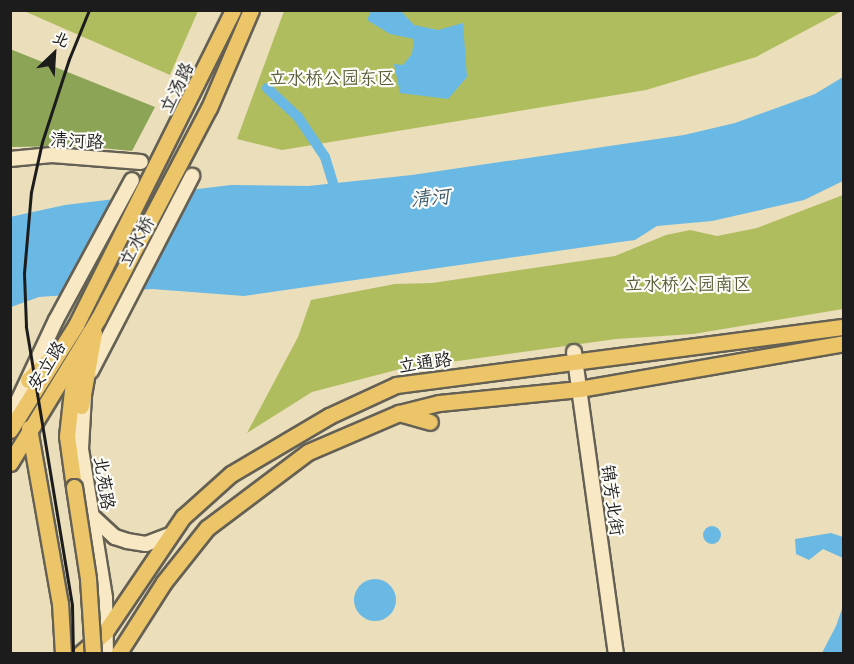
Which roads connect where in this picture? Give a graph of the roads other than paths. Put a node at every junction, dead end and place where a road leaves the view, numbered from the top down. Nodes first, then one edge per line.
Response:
1 (233, 10) edge
2 (252, 13) edge
3 (10, 159) edge
4 (141, 162) dead end
5 (192, 176) dead end
6 (152, 179) joint
7 (132, 180) dead end
8 (98, 319) junction
9 (56, 320) joint
10 (114, 324) joint
11 (76, 325) joint
12 (843, 327) edge
13 (843, 343) edge
14 (70, 349) junction
15 (575, 357) junction
16 (28, 380) junction
17 (579, 389) junction
18 (81, 406) junction
19 (399, 413) junction
20 (17, 416) edge
21 (430, 422) dead end
22 (30, 429) junction
23 (10, 430) edge
24 (10, 463) edge
25 (90, 514) junction
26 (170, 536) junction
27 (105, 632) junction
28 (63, 654) edge
29 (80, 654) edge
30 (93, 654) edge
31 (106, 654) edge
32 (118, 654) edge
33 (616, 654) edge

1 - 6 main road, 立汤路
2 - 8 main road, 立水桥
3 - 4 street, 清河路
5 - 10 street, 立水桥
6 - 11 main road, 立水桥
7 - 9 street, 立水桥
8 - 14 main road, 安立路
8 - 18 main road
9 - 16 street, 安立路
10 - 18 street, 北苑路
11 - 14 main road, 安立路
12 - 15 main road, 立通路
13 - 17 main road
14 - 16 main road
14 - 20 main road, 安立路
14 - 22 main road, 安立路
14 - 30 main road, 北苑路, bridge
15 - 17 street, 锦芳北街
15 - 26 main road, 立通路
16 - 20 street, 安立路
17 - 19 main road
17 - 33 street, 锦芳北街
18 - 25 street, 北苑路
19 - 21 main road
19 - 32 main road
20 - 22 main road
20 - 23 main road, 安立路
22 - 24 main road, 安立路
22 - 28 main road
25 - 26 street
25 - 27 street, 北苑路
26 - 27 main road, 立通路
27 - 29 main road, 立通路
27 - 31 street, 北苑路

